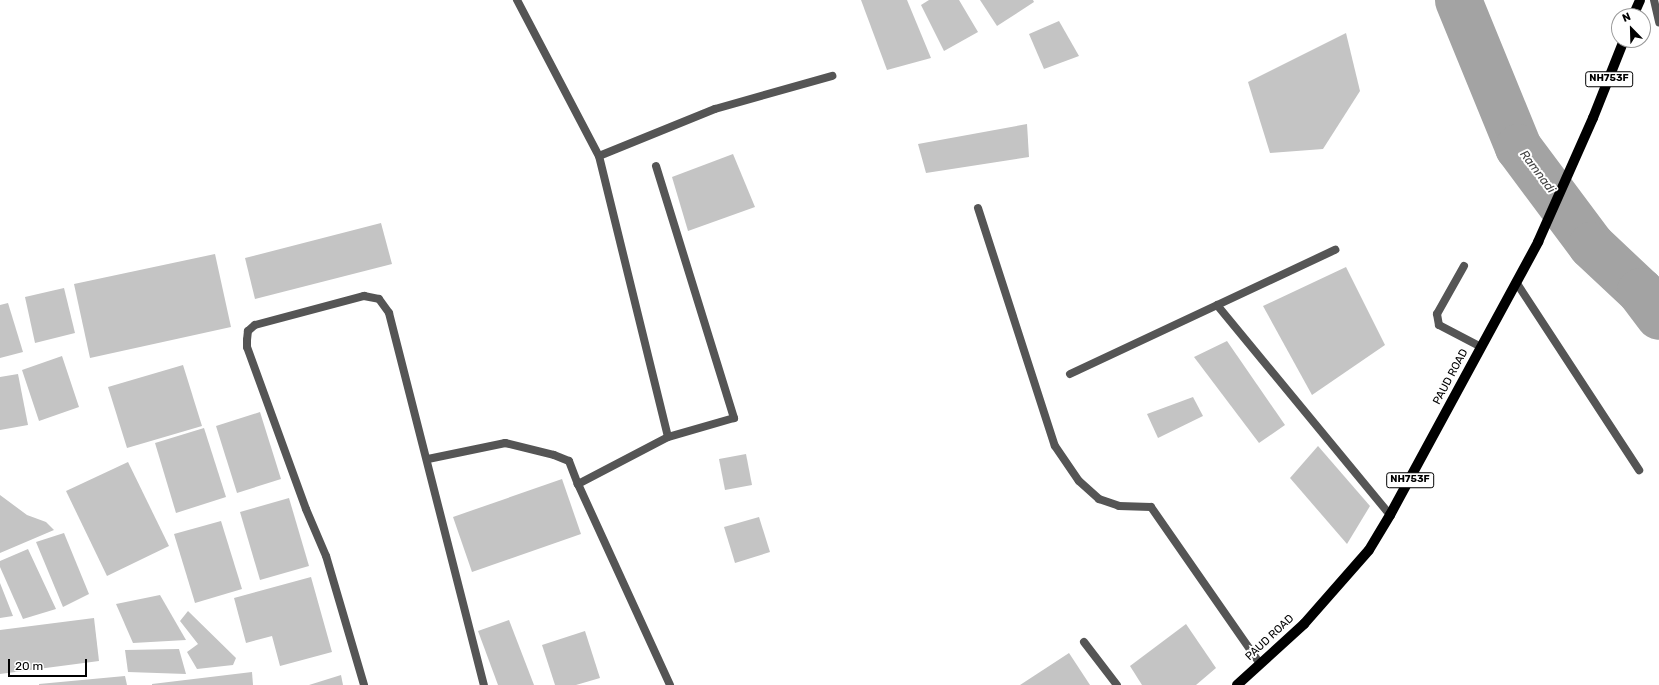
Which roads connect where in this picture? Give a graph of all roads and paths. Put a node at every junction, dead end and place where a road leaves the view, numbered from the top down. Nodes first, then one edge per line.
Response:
1 (517, 0) edge
2 (1654, 0) edge
3 (1659, 22) edge
4 (1621, 48) edge
5 (832, 76) dead end
6 (599, 156) junction
7 (656, 166) dead end
8 (978, 208) dead end
9 (1335, 250) dead end
10 (1464, 266) dead end
11 (1516, 282) junction
12 (1217, 305) junction
13 (1481, 347) junction
14 (1070, 374) dead end
15 (668, 438) junction
16 (428, 460) junction
17 (1639, 470) dead end
18 (578, 484) junction
19 (1390, 515) junction
20 (1084, 642) dead end
21 (1260, 664) junction
22 (364, 685) edge
23 (484, 685) edge
24 (670, 685) edge
25 (1117, 685) edge
26 (1237, 685) edge

1 - 6 street
2 - 3 street
4 - 11 main road, PAUD ROAD / NH753F
5 - 6 street
6 - 15 street
7 - 15 street
8 - 21 street
9 - 12 street
10 - 13 street
11 - 13 main road, PAUD ROAD / NH753F
11 - 17 street
12 - 14 street
12 - 19 street
13 - 19 main road, PAUD ROAD / NH753F
15 - 18 street
16 - 18 street
16 - 22 street
16 - 23 street
18 - 24 street
19 - 21 main road, PAUD ROAD / NH753F
20 - 25 street
21 - 26 main road, PAUD ROAD / NH753F

